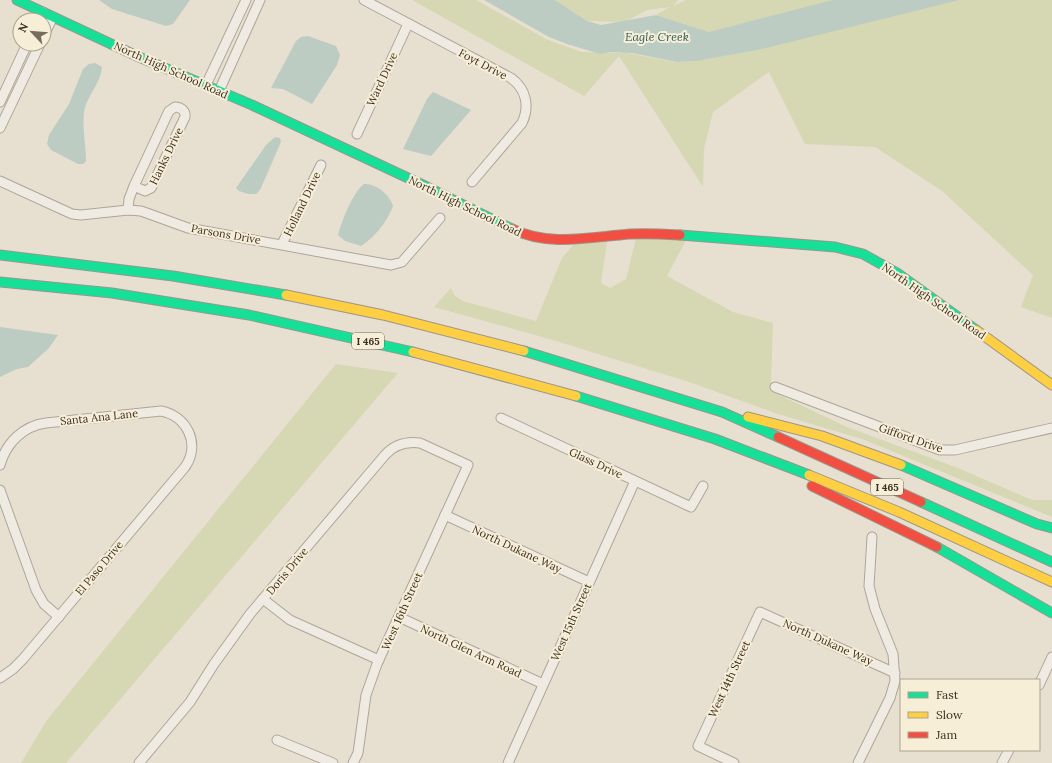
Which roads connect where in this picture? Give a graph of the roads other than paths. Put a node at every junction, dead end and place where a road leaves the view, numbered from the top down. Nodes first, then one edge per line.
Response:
1 (17, 0) edge
2 (246, 0) edge
3 (260, 0) edge
4 (364, 0) edge
5 (35, 12) edge
6 (53, 17) edge
7 (408, 24) junction
8 (24, 52) edge
9 (36, 52) edge
10 (17, 66) junction
11 (27, 71) junction
12 (206, 85) junction
13 (219, 91) junction
14 (0, 102) edge
15 (1, 124) edge
16 (357, 134) dead end
17 (321, 165) dead end
18 (0, 181) edge
19 (472, 182) dead end
20 (134, 186) junction
21 (128, 210) junction
22 (440, 218) dead end
23 (282, 244) junction
24 (0, 255) edge
25 (0, 282) edge
26 (1052, 385) edge
27 (776, 387) dead end
28 (722, 412) junction
29 (501, 418) dead end
30 (1052, 428) edge
31 (191, 453) joint
32 (770, 459) junction
33 (0, 465) edge
34 (468, 465) joint
35 (635, 481) junction
36 (703, 486) dead end
37 (0, 490) edge
38 (445, 515) junction
39 (1037, 524) junction
40 (1052, 528) edge
41 (1052, 534) edge
42 (872, 537) dead end
43 (1052, 562) edge
44 (589, 582) junction
45 (1052, 582) edge
46 (263, 599) junction
47 (760, 612) joint
48 (1052, 613) edge
49 (59, 617) junction
50 (399, 617) junction
51 (1052, 657) edge
52 (379, 660) junction
53 (895, 673) junction
54 (0, 678) edge
55 (543, 684) junction
56 (1040, 684) edge
57 (278, 740) dead end
58 (1008, 751) edge
59 (139, 763) edge
60 (332, 763) edge
61 (353, 763) edge
62 (508, 763) edge
63 (734, 763) edge
64 (858, 763) edge
65 (1002, 763) edge

1 - 5 main road, North High School Road
2 - 12 street
3 - 13 street
4 - 7 street, Foyt Drive
6 - 12 main road, North High School Road
7 - 16 street, Ward Drive
7 - 19 street, Foyt Drive
8 - 10 street
9 - 11 street
10 - 11 street
10 - 14 street
11 - 15 street
12 - 13 main road, North High School Road
13 - 26 main road, North High School Road
17 - 23 street, Holland Drive
18 - 21 street, Parsons Drive
20 - 20 street, Hanks Drive
20 - 21 street, Hanks Drive
21 - 23 street, Parsons Drive
22 - 23 street, Parsons Drive
24 - 28 main road, I 465
25 - 32 main road, I 465
27 - 30 street, Gifford Drive
28 - 39 main road
28 - 43 main road, I 465
29 - 35 street, Glass Drive
31 - 33 street, Santa Ana Lane
31 - 49 street, El Paso Drive
32 - 45 main road, I 465
32 - 48 main road
34 - 38 street, West 16th Street
34 - 46 street, Doris Drive
35 - 36 street, Glass Drive
35 - 44 street, West 15th Street
37 - 49 street
38 - 44 street, North Dukane Way
38 - 50 street, West 16th Street
39 - 40 main road
39 - 41 main road
42 - 53 street
44 - 55 street, West 15th Street
46 - 52 street
46 - 59 street, Doris Drive
47 - 53 street, North Dukane Way
47 - 63 street, West 14th Street
49 - 54 street, El Paso Drive
50 - 52 street, West 16th Street
50 - 55 street, North Glen Arm Road
51 - 56 street
52 - 61 street, West 16th Street
53 - 64 street
55 - 62 street, West 15th Street
57 - 60 street
58 - 65 street

